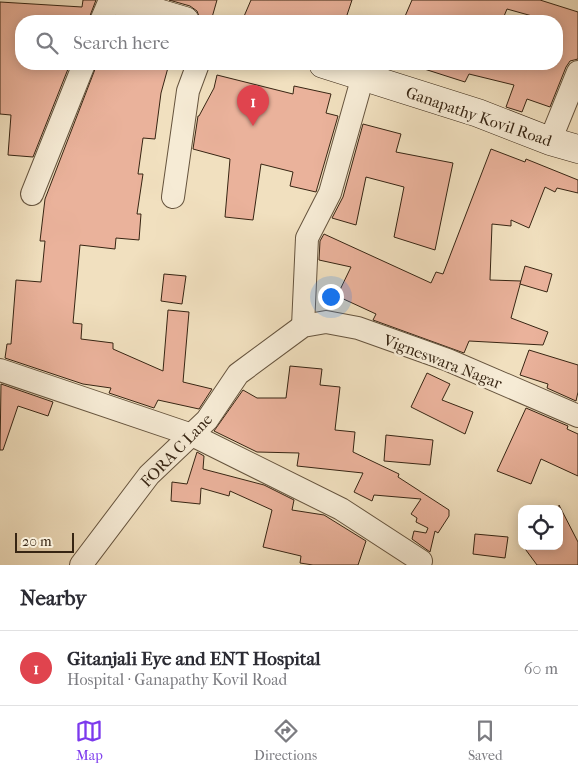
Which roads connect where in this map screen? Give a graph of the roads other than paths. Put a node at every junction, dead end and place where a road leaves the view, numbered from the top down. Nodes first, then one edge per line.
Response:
1 (110, 0) edge
2 (115, 0) edge
3 (104, 15) edge
4 (165, 15) edge
5 (82, 70) edge
6 (196, 70) edge
7 (343, 70) edge
8 (578, 72) edge
9 (363, 76) junction
10 (550, 141) junction
11 (578, 149) edge
12 (32, 194) dead end
13 (173, 197) dead end
14 (303, 326) junction
15 (0, 370) edge
16 (578, 416) edge
17 (192, 436) junction
18 (421, 561) dead end
19 (81, 565) edge

1 - 3 street
2 - 4 main road
5 - 12 street
6 - 13 street
7 - 9 main road, Ganapathy Kovil Road
8 - 10 street
9 - 10 main road, Ganapathy Kovil Road
9 - 14 street
10 - 11 main road, Ganapathy Kovil Road
14 - 16 street, Vigneswara Nagar
14 - 17 street, FORA C Lane
15 - 17 street
17 - 18 street
17 - 19 street, FORA C Lane

